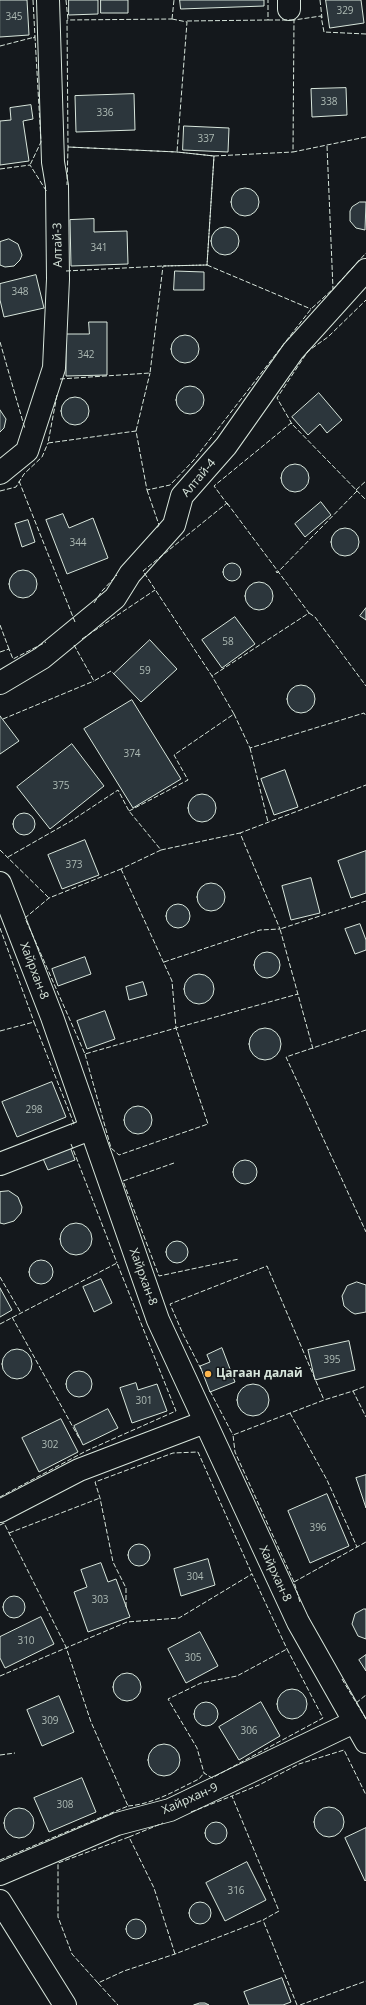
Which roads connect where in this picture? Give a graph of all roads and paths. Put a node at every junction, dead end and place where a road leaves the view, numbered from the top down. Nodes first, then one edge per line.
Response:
1 (48, 0) edge
2 (366, 270) edge
3 (0, 473) edge
4 (0, 683) edge
5 (0, 883) edge
6 (90, 1128) junction
7 (0, 1164) edge
8 (205, 1422) junction
9 (0, 1511) edge
10 (354, 1722) junction
11 (366, 1742) edge
12 (0, 1874) edge
13 (0, 1901) edge
14 (65, 2005) edge

1 - 3 street, Алтай-3
2 - 4 street, Алтай-4
5 - 6 street, Хайрхан-8
6 - 7 street
6 - 8 street, Хайрхан-8
8 - 9 street
8 - 10 street, Хайрхан-8
10 - 11 street
10 - 12 street, Хайрхан-9
13 - 14 street

